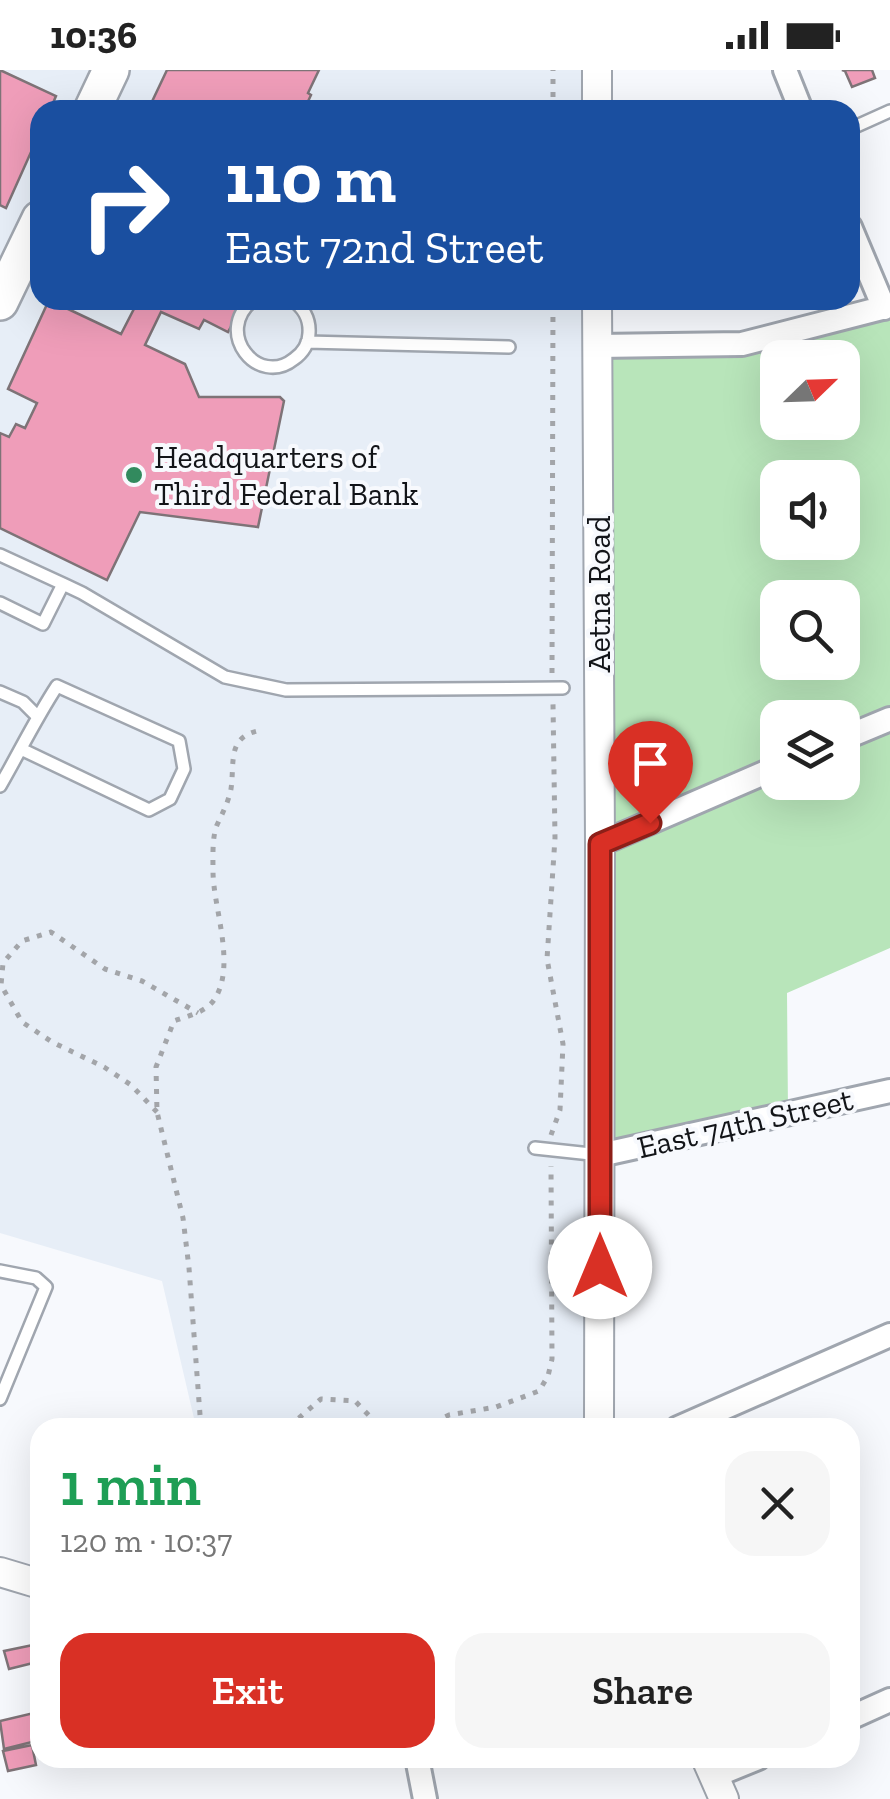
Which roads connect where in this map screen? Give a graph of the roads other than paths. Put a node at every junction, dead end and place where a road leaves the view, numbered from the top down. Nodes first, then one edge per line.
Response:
1 (111, 70) edge
2 (597, 70) edge
3 (785, 70) edge
4 (97, 100) edge
5 (597, 100) edge
6 (797, 100) edge
7 (890, 111) edge
8 (860, 124) edge
9 (30, 228) edge
10 (12, 247) edge
11 (860, 249) edge
12 (0, 302) edge
13 (887, 307) edge
14 (244, 310) edge
15 (303, 310) edge
16 (597, 310) edge
17 (307, 342) junction
18 (597, 346) junction
19 (510, 347) dead end
20 (0, 555) edge
21 (63, 584) junction
22 (0, 603) edge
23 (564, 688) dead end
24 (0, 692) edge
25 (37, 716) junction
26 (890, 718) edge
27 (860, 731) edge
28 (21, 749) junction
29 (760, 776) edge
30 (0, 786) edge
31 (600, 844) junction
32 (890, 1091) edge
33 (534, 1148) dead end
34 (600, 1155) junction
35 (0, 1271) edge
36 (890, 1335) edge
37 (0, 1399) edge
38 (599, 1418) edge
39 (701, 1418) edge
40 (0, 1572) edge
41 (30, 1581) edge
42 (890, 1700) edge
43 (860, 1714) edge
44 (419, 1768) edge
45 (425, 1799) edge

1 - 4 main road
2 - 5 street
3 - 6 street
7 - 8 lane
9 - 10 main road
10 - 12 main road
11 - 13 street
13 - 18 street
14 - 17 lane
15 - 17 lane
16 - 18 street, Aetna Road
17 - 19 lane
18 - 31 street, Aetna Road
20 - 21 lane
21 - 22 lane
21 - 23 lane
24 - 25 lane
25 - 28 lane
25 - 28 lane
26 - 27 street
28 - 30 lane
29 - 31 street
31 - 34 street, Aetna Road
32 - 34 street, East 74th Street
33 - 34 lane
34 - 38 street, Aetna Road
35 - 37 lane
36 - 39 street
40 - 41 street
42 - 43 street
44 - 45 street

